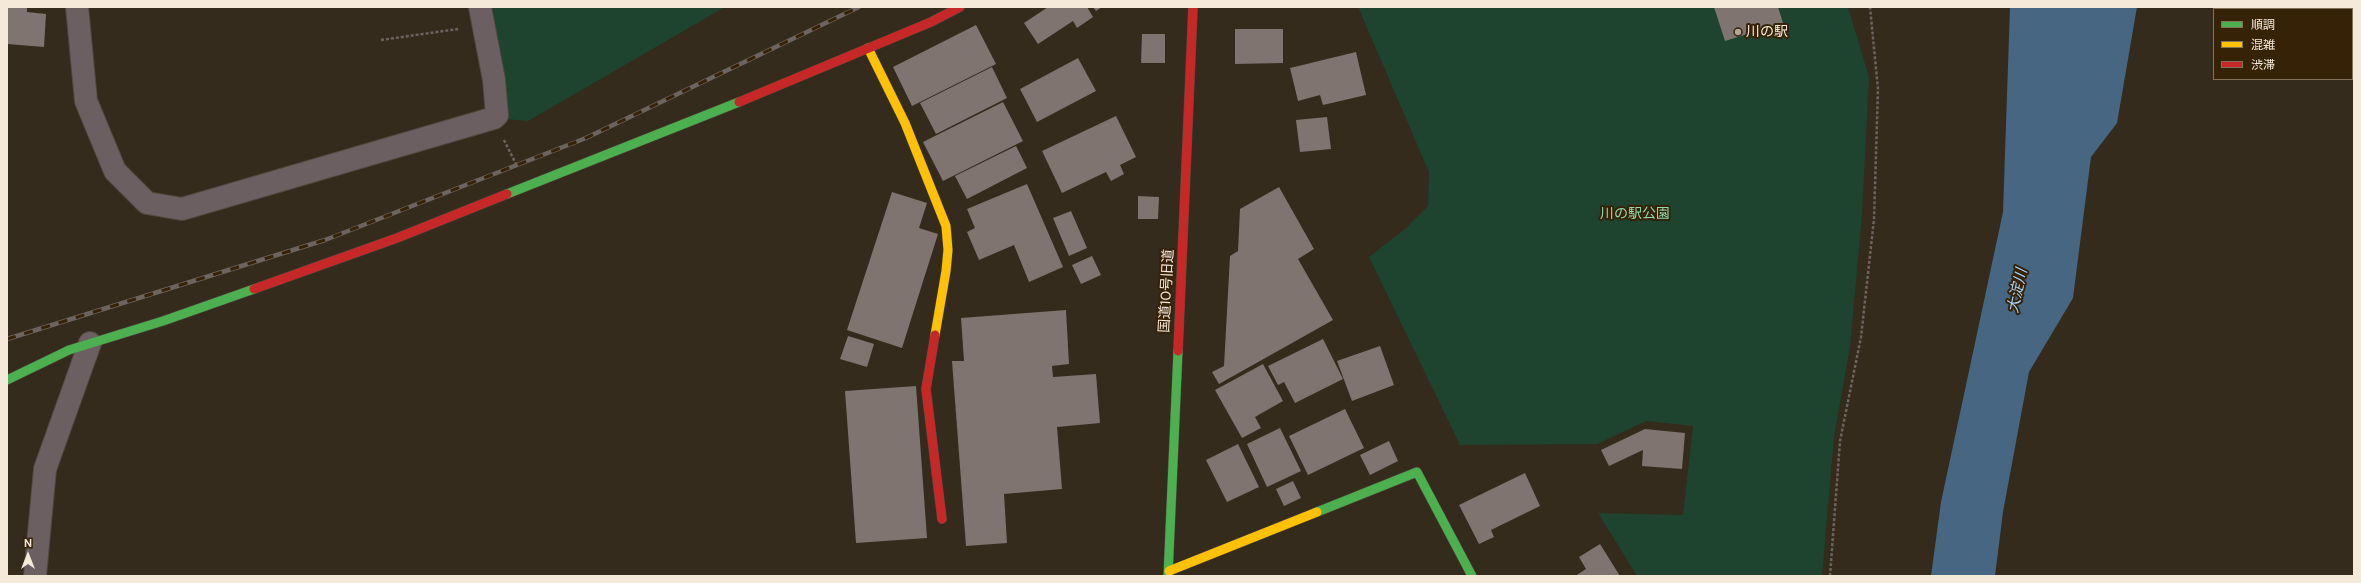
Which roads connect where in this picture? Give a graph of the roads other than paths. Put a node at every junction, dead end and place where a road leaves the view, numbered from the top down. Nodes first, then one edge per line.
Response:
1 (77, 7) edge
2 (960, 7) edge
3 (1193, 7) edge
4 (482, 16) edge
5 (868, 48) junction
6 (90, 343) junction
7 (7, 380) edge
8 (942, 519) dead end
9 (1168, 574) edge
10 (34, 576) edge
11 (1472, 576) edge

1 - 4 street
2 - 5 street
3 - 9 street, 国道10号旧道
5 - 6 street
5 - 8 street
6 - 7 street
6 - 10 street
9 - 11 street

